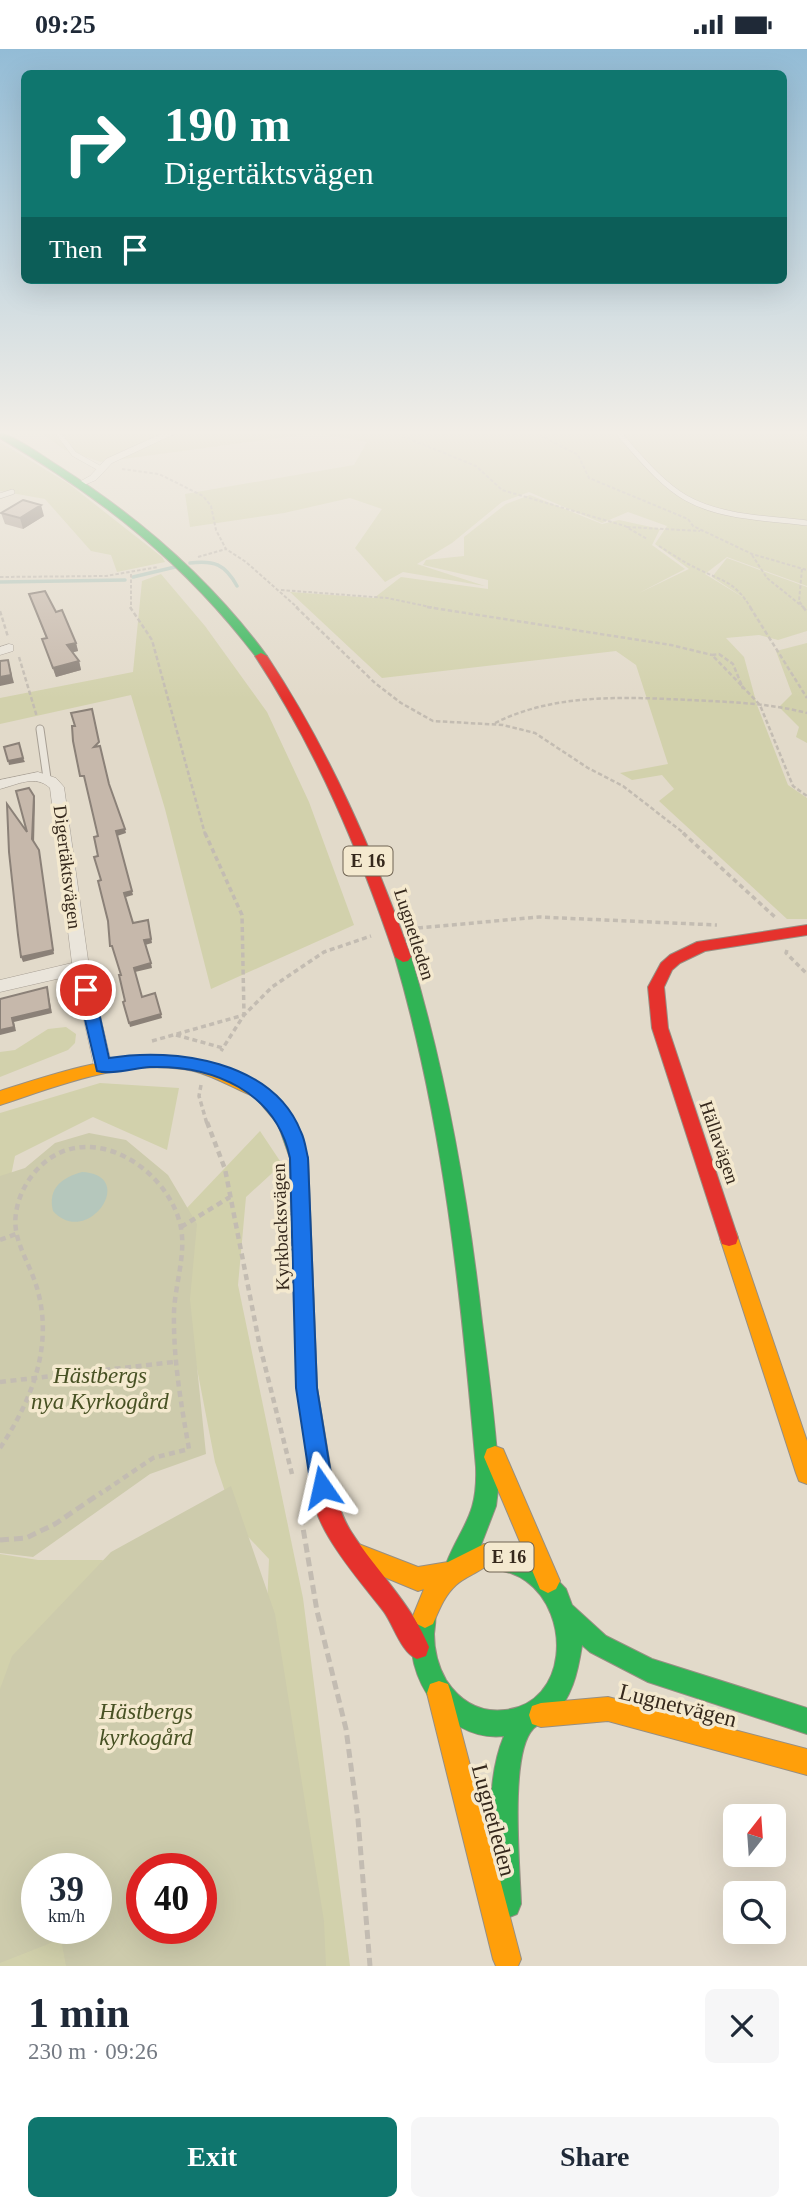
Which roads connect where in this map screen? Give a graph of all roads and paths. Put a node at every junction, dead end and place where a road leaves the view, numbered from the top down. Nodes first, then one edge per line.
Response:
1 (132, 519) edge
2 (213, 519) edge
3 (603, 519) edge
4 (688, 519) edge
5 (774, 519) edge
6 (807, 523) edge
7 (625, 526) junction
8 (703, 531) junction
9 (647, 539) dead end
10 (659, 546) dead end
11 (226, 549) junction
12 (752, 554) junction
13 (196, 557) dead end
14 (158, 567) dead end
15 (802, 569) junction
16 (807, 569) edge
17 (131, 574) junction
18 (0, 577) edge
19 (279, 590) junction
20 (803, 607) junction
21 (0, 611) edge
22 (807, 612) edge
23 (4, 650) edge
24 (712, 655) junction
25 (743, 689) junction
26 (807, 698) edge
27 (760, 705) junction
28 (807, 713) edge
29 (495, 723) junction
30 (40, 729) joint
31 (47, 778) junction
32 (0, 785) edge
33 (807, 796) edge
34 (767, 921) dead end
35 (724, 925) dead end
36 (413, 928) dead end
37 (807, 930) edge
38 (375, 935) dead end
39 (789, 946) dead end
40 (81, 967) junction
41 (807, 974) edge
42 (0, 986) edge
43 (244, 1015) junction
44 (174, 1034) junction
45 (150, 1042) dead end
46 (223, 1048) junction
47 (103, 1066) junction
48 (212, 1067) junction
49 (0, 1098) edge
50 (231, 1197) junction
51 (181, 1227) junction
52 (16, 1234) junction
53 (0, 1240) edge
54 (174, 1362) junction
55 (36, 1377) junction
56 (0, 1382) edge
57 (484, 1425) junction
58 (0, 1448) edge
59 (807, 1473) edge
60 (293, 1481) dead end
61 (299, 1506) dead end
62 (0, 1540) edge
63 (351, 1552) junction
64 (452, 1569) junction
65 (548, 1584) junction
66 (565, 1612) junction
67 (424, 1662) junction
68 (439, 1693) junction
69 (529, 1719) junction
70 (807, 1721) edge
71 (807, 1762) edge
72 (508, 1963) edge
73 (370, 1966) edge

1 - 57 main road, Lugnetleden / E 16
2 - 11 path
3 - 7 path
4 - 8 path
5 - 6 lane
7 - 8 path
7 - 9 path
8 - 12 path
10 - 26 path
11 - 13 path
11 - 19 path
12 - 15 path
12 - 20 path
14 - 17 path
15 - 16 path
15 - 20 path
17 - 18 path
17 - 43 path
19 - 24 path
19 - 29 path
20 - 22 path
21 - 23 path
23 - 30 path
24 - 25 path
24 - 25 path
25 - 27 path
27 - 28 path
27 - 29 path
27 - 33 path
29 - 34 path
30 - 31 lane
31 - 32 street
31 - 40 street, Digertäktsvägen
35 - 36 path
37 - 59 main road, Hällavägen
38 - 43 path
39 - 41 path
40 - 42 street
40 - 47 street, Digertäktsvägen
43 - 44 path
43 - 46 path
44 - 45 path
44 - 46 path
46 - 48 path
47 - 48 main road, Kyrkbacksvägen
47 - 49 main road, Kyrkbacksvägen
48 - 50 path
48 - 63 main road, Kyrkbacksvägen
50 - 51 path
50 - 60 path
51 - 52 path
51 - 54 path
52 - 53 path
52 - 55 path
54 - 55 path
54 - 62 path
55 - 56 path
55 - 58 path
57 - 64 main road, Lugnetleden / E 16
57 - 65 main road, Lugnetleden / E 16
61 - 73 path
63 - 64 main road
63 - 67 main road, Kyrkbacksvägen
64 - 65 main road, E 16
64 - 67 main road, E 16
65 - 66 main road, E 16
66 - 69 main road, E 16
66 - 70 main road, Lugnetvägen
67 - 68 main road, E 16
68 - 69 main road, E 16
68 - 72 main road, Lugnetleden / E 16
69 - 71 main road, Lugnetvägen
69 - 72 main road, Lugnetleden / E 16

